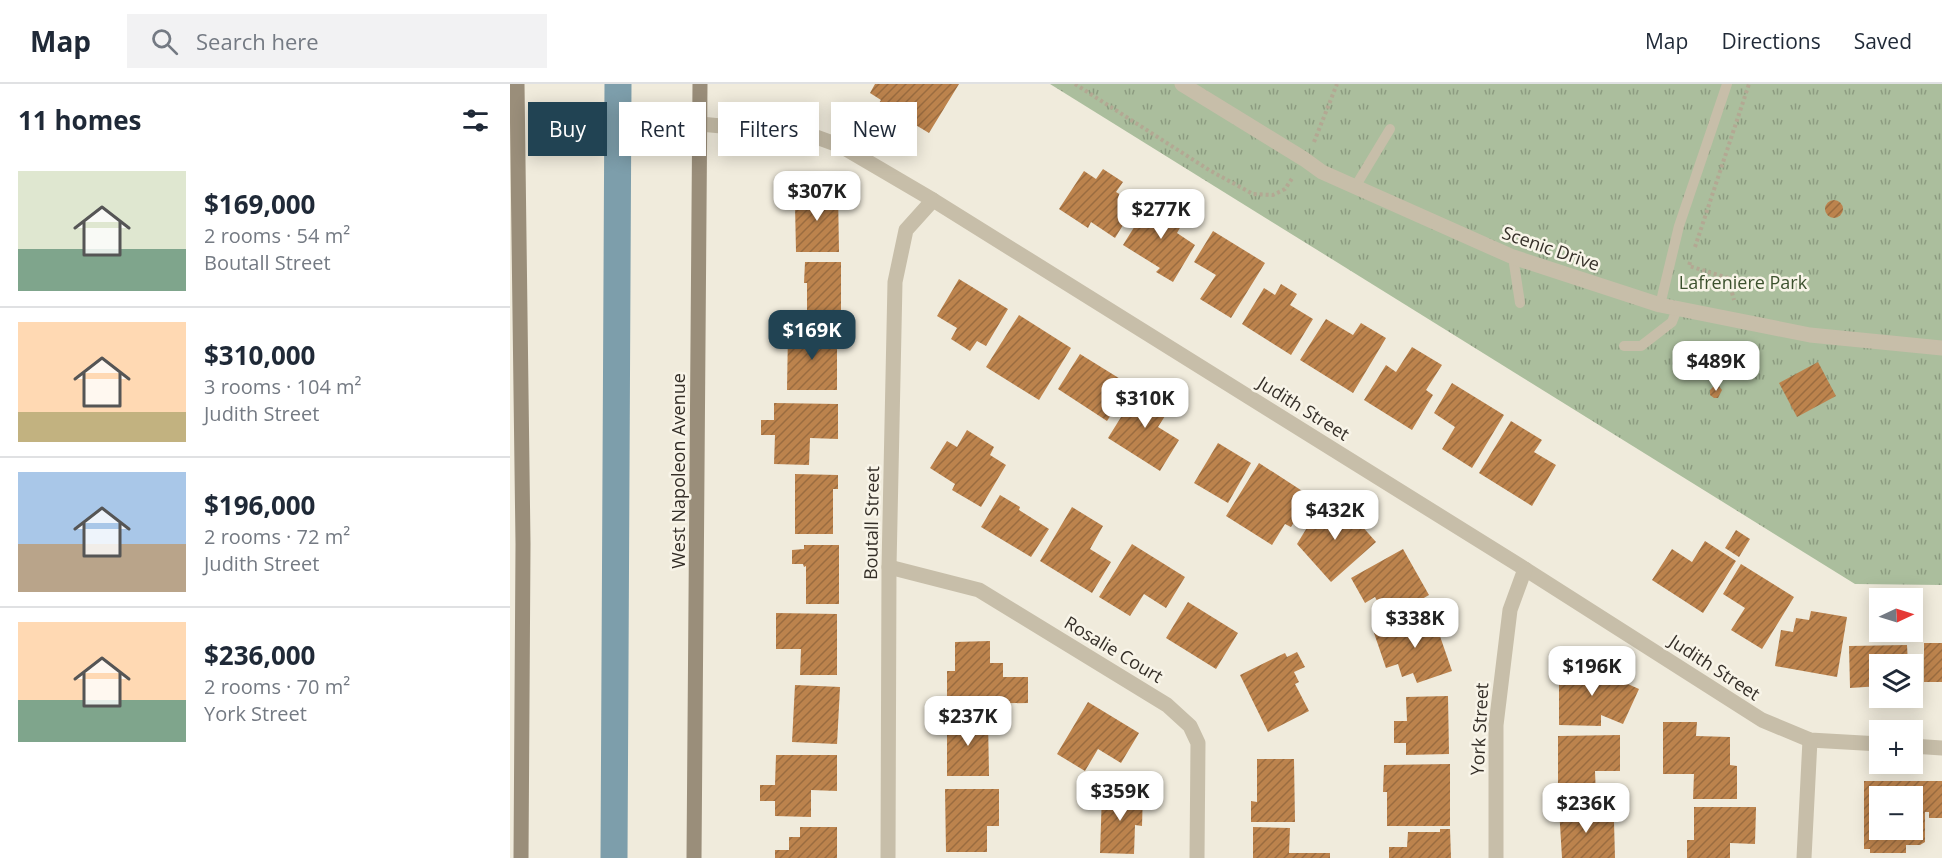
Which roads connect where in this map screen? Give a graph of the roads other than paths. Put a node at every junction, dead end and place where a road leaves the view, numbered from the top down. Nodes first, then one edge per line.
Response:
1 (517, 84) edge
2 (700, 84) edge
3 (1182, 84) edge
4 (1727, 84) edge
5 (700, 102) edge
6 (706, 125) edge
7 (1390, 129) dead end
8 (700, 156) edge
9 (1355, 187) junction
10 (933, 200) junction
11 (1513, 257) junction
12 (1520, 303) dead end
13 (1660, 304) junction
14 (1677, 309) junction
15 (515, 317) edge
16 (1624, 346) dead end
17 (1942, 348) edge
18 (889, 567) junction
19 (1525, 568) junction
20 (1810, 740) junction
21 (1869, 743) edge
22 (1923, 747) edge
23 (1942, 748) edge
24 (521, 858) edge
25 (694, 858) edge
26 (888, 858) edge
27 (1197, 858) edge
28 (1496, 858) edge
29 (1804, 858) edge

1 - 15 main road
2 - 5 main road, West Napoleon Avenue
3 - 9 street, Scenic Drive
4 - 13 lane
6 - 10 street, Judith Street
7 - 9 lane
8 - 25 main road, West Napoleon Avenue
9 - 11 street, Scenic Drive
10 - 18 street, Boutall Street
10 - 19 street, Judith Street
11 - 12 lane
11 - 13 street, Scenic Drive
13 - 14 street, Scenic Drive
14 - 16 lane
14 - 17 street, Scenic Drive
15 - 24 main road
18 - 26 street, Boutall Street
18 - 27 street, Rosalie Court
19 - 20 street, Judith Street
19 - 28 street, York Street
20 - 21 street, Judith Street
20 - 29 street
22 - 23 street

